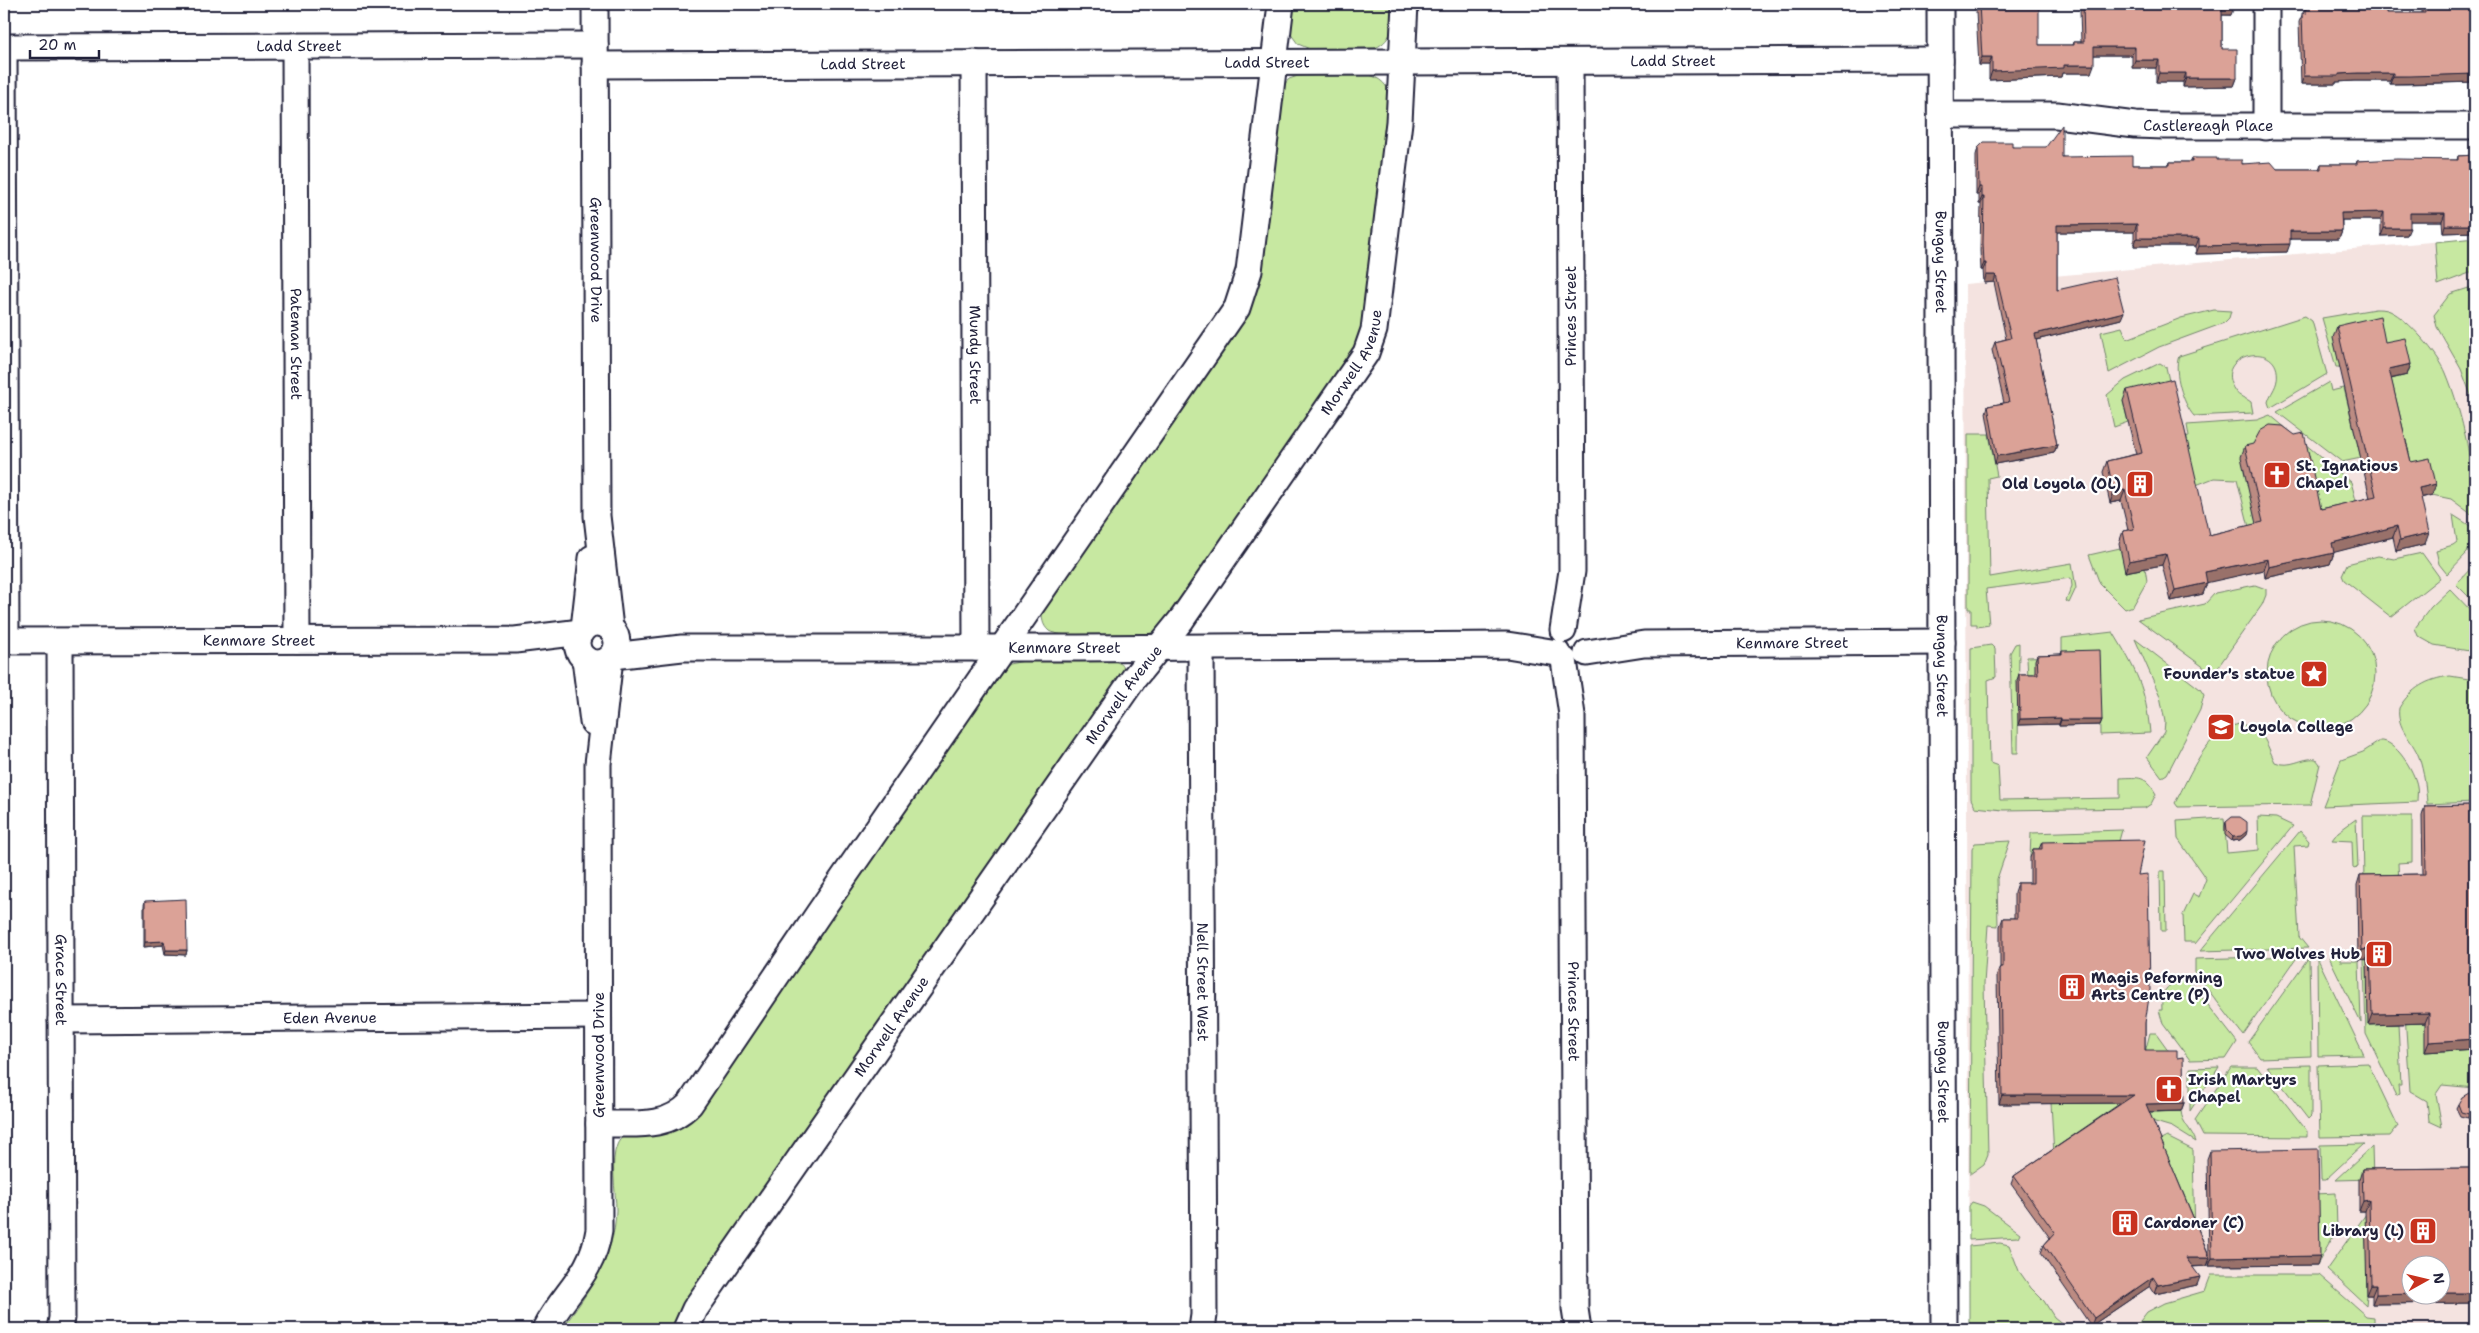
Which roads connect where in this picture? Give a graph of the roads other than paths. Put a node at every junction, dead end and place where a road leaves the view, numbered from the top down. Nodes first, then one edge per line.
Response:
1 (595, 4) edge
2 (1281, 4) edge
3 (1405, 4) edge
4 (1940, 4) edge
5 (2266, 4) edge
6 (295, 46) junction
7 (4, 47) edge
8 (595, 55) junction
9 (1940, 60) junction
10 (1273, 62) junction
11 (1402, 62) junction
12 (1570, 62) junction
13 (974, 64) junction
14 (1941, 115) junction
15 (2475, 126) edge
16 (2266, 127) junction
17 (597, 516) junction
18 (297, 640) junction
19 (5, 642) edge
20 (60, 642) junction
21 (1942, 642) junction
22 (582, 643) junction
23 (612, 644) junction
24 (1572, 644) junction
25 (976, 648) junction
26 (1004, 648) junction
27 (1158, 648) junction
28 (1201, 648) junction
29 (598, 764) junction
30 (598, 1016) junction
31 (61, 1020) junction
32 (599, 1124) junction
33 (1575, 1323) edge
34 (62, 1325) edge
35 (1205, 1325) edge
36 (545, 1329) edge
37 (686, 1329) edge
38 (1944, 1329) edge

1 - 8 street, Greenwood Drive
2 - 10 street
3 - 11 street, Morwell Avenue
4 - 9 street, Bungay Street
5 - 16 street
6 - 7 street, Ladd Street
6 - 8 street, Ladd Street
6 - 18 street, Pateman Street
7 - 19 street
8 - 13 street, Ladd Street
8 - 17 street, Greenwood Drive
9 - 12 street, Ladd Street
9 - 14 street, Bungay Street
10 - 11 street, Ladd Street
10 - 13 street, Ladd Street
10 - 26 street
11 - 12 street, Ladd Street
11 - 27 street, Morwell Avenue
12 - 24 street, Princes Street
13 - 25 street, Mundy Street
14 - 16 street, Castlereagh Place
14 - 21 street, Bungay Street
15 - 16 street, Castlereagh Place
17 - 22 street, Greenwood Drive
17 - 23 street, Greenwood Drive
18 - 20 street, Kenmare Street
18 - 22 street, Kenmare Street
19 - 20 street, Kenmare Street
20 - 31 street, Grace Street
21 - 24 street, Kenmare Street
21 - 38 street, Bungay Street
22 - 23 street
22 - 23 street
22 - 29 street, Greenwood Drive
23 - 25 street, Kenmare Street
23 - 29 street, Greenwood Drive
24 - 28 street, Kenmare Street
24 - 33 street, Princes Street
25 - 26 street, Kenmare Street
26 - 27 street, Kenmare Street
26 - 32 street
27 - 28 street, Kenmare Street
27 - 37 street, Morwell Avenue
28 - 35 street, Nell Street West
29 - 30 street, Greenwood Drive
30 - 31 street, Eden Avenue
30 - 32 street, Greenwood Drive
31 - 34 street, Grace Street
32 - 36 street, Greenwood Drive

